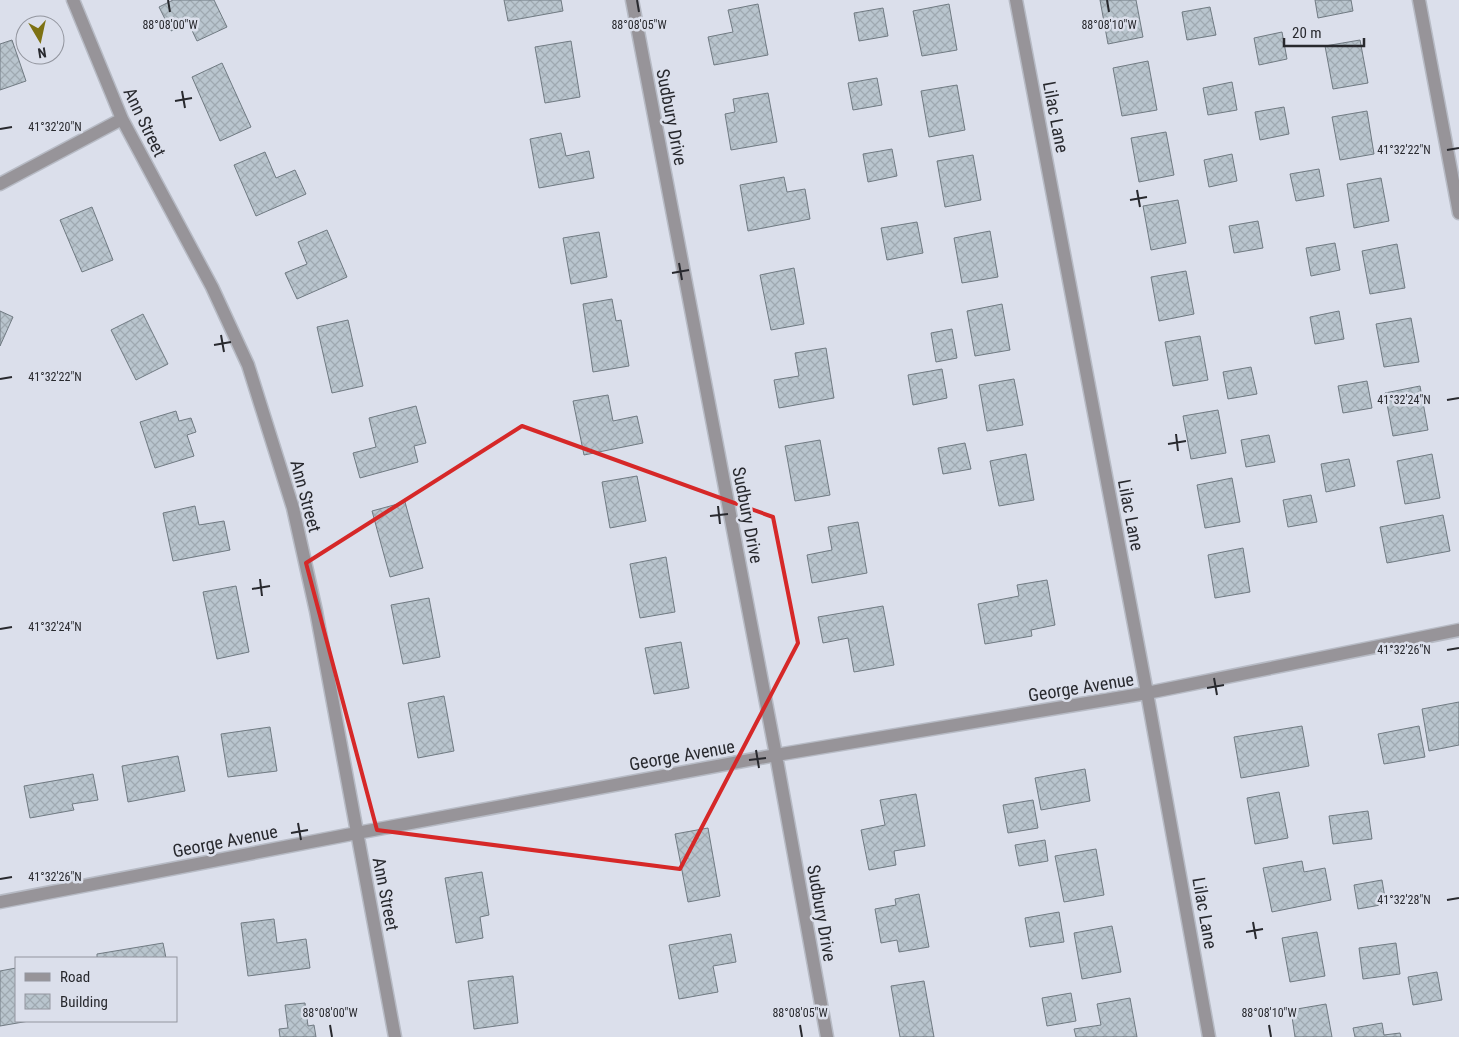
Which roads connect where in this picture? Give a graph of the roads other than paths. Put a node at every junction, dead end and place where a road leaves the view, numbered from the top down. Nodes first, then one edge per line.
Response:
1 (73, 0) edge
2 (632, 0) edge
3 (1016, 0) edge
4 (1418, 0) edge
5 (122, 119) junction
6 (0, 184) edge
7 (1459, 213) edge
8 (1459, 630) edge
9 (1147, 693) junction
10 (776, 755) junction
11 (357, 833) junction
12 (0, 902) edge
13 (395, 1037) edge
14 (827, 1037) edge
15 (1209, 1037) edge

1 - 5 street, Ann Street
2 - 10 street, Sudbury Drive
3 - 9 street, Lilac Lane
4 - 7 street
5 - 6 street
5 - 11 street, Ann Street
8 - 9 street, George Avenue
9 - 10 street, George Avenue
9 - 15 street, Lilac Lane
10 - 11 street, George Avenue
10 - 14 street, Sudbury Drive
11 - 12 street, George Avenue
11 - 13 street, Ann Street

